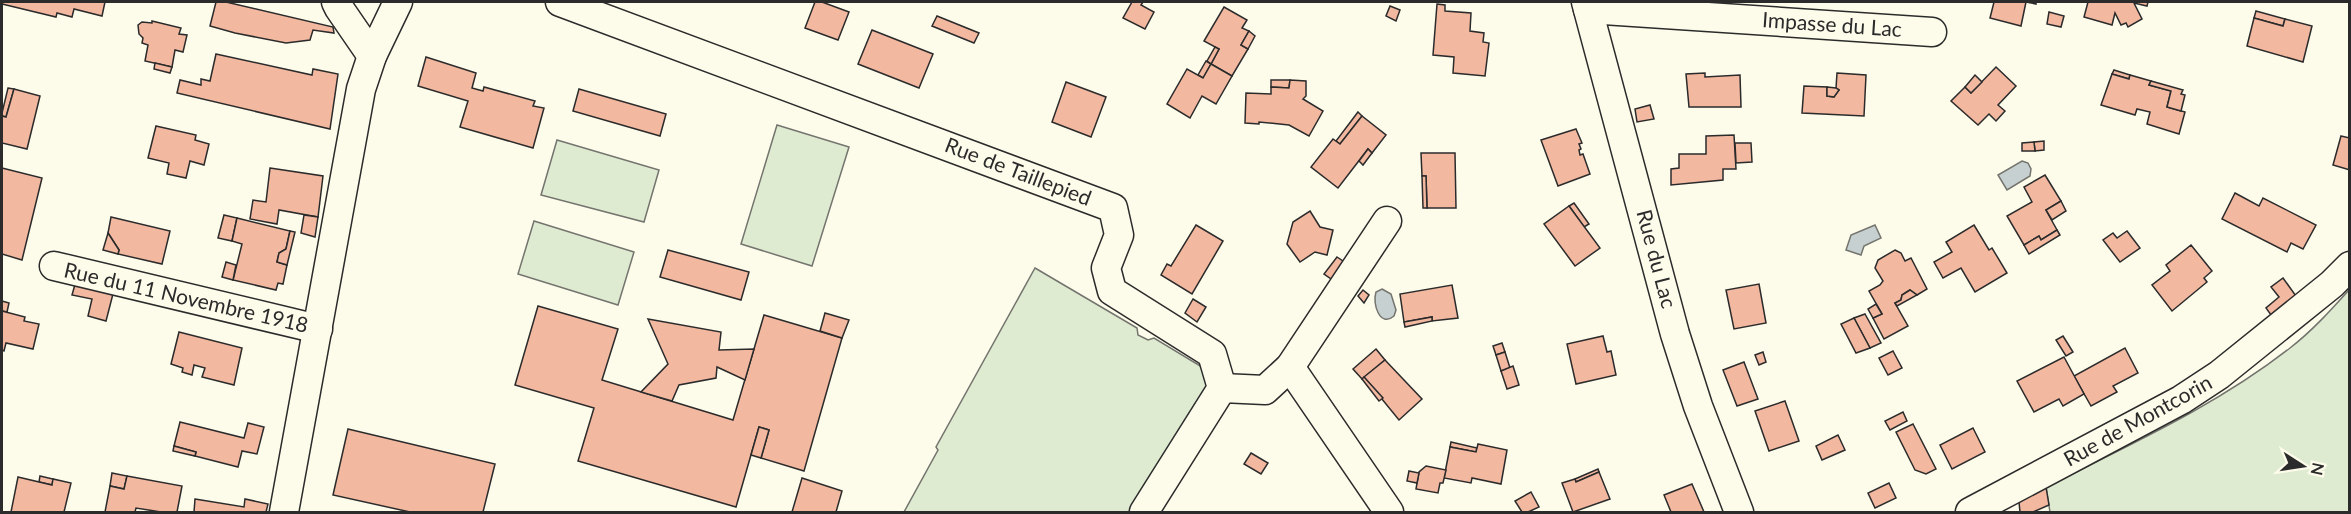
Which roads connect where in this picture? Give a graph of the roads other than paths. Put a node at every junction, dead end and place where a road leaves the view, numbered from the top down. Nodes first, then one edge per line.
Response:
1 (336, 2) edge
2 (398, 2) edge
3 (560, 2) edge
4 (1587, 5) edge
5 (1932, 32) dead end
6 (372, 56) junction
7 (1387, 221) dead end
8 (54, 266) dead end
9 (2349, 266) edge
10 (318, 329) junction
11 (1290, 367) junction
12 (1222, 388) junction
13 (284, 513) edge
14 (1144, 513) edge
15 (1389, 513) edge
16 (1739, 513) edge
17 (1970, 513) edge

1 - 6 street
2 - 6 street, Rue du 11 Novembre 1918
3 - 12 street, Rue de Taillepied
4 - 5 street, Impasse du Lac
4 - 16 street, Rue du Lac
6 - 10 street, Rue du 11 Novembre 1918
7 - 11 street
8 - 10 street, Rue du 11 Novembre 1918
9 - 17 street, Rue de Montcorin
10 - 13 street, Rue du 11 Novembre 1918
11 - 12 street
11 - 15 street
12 - 14 street

